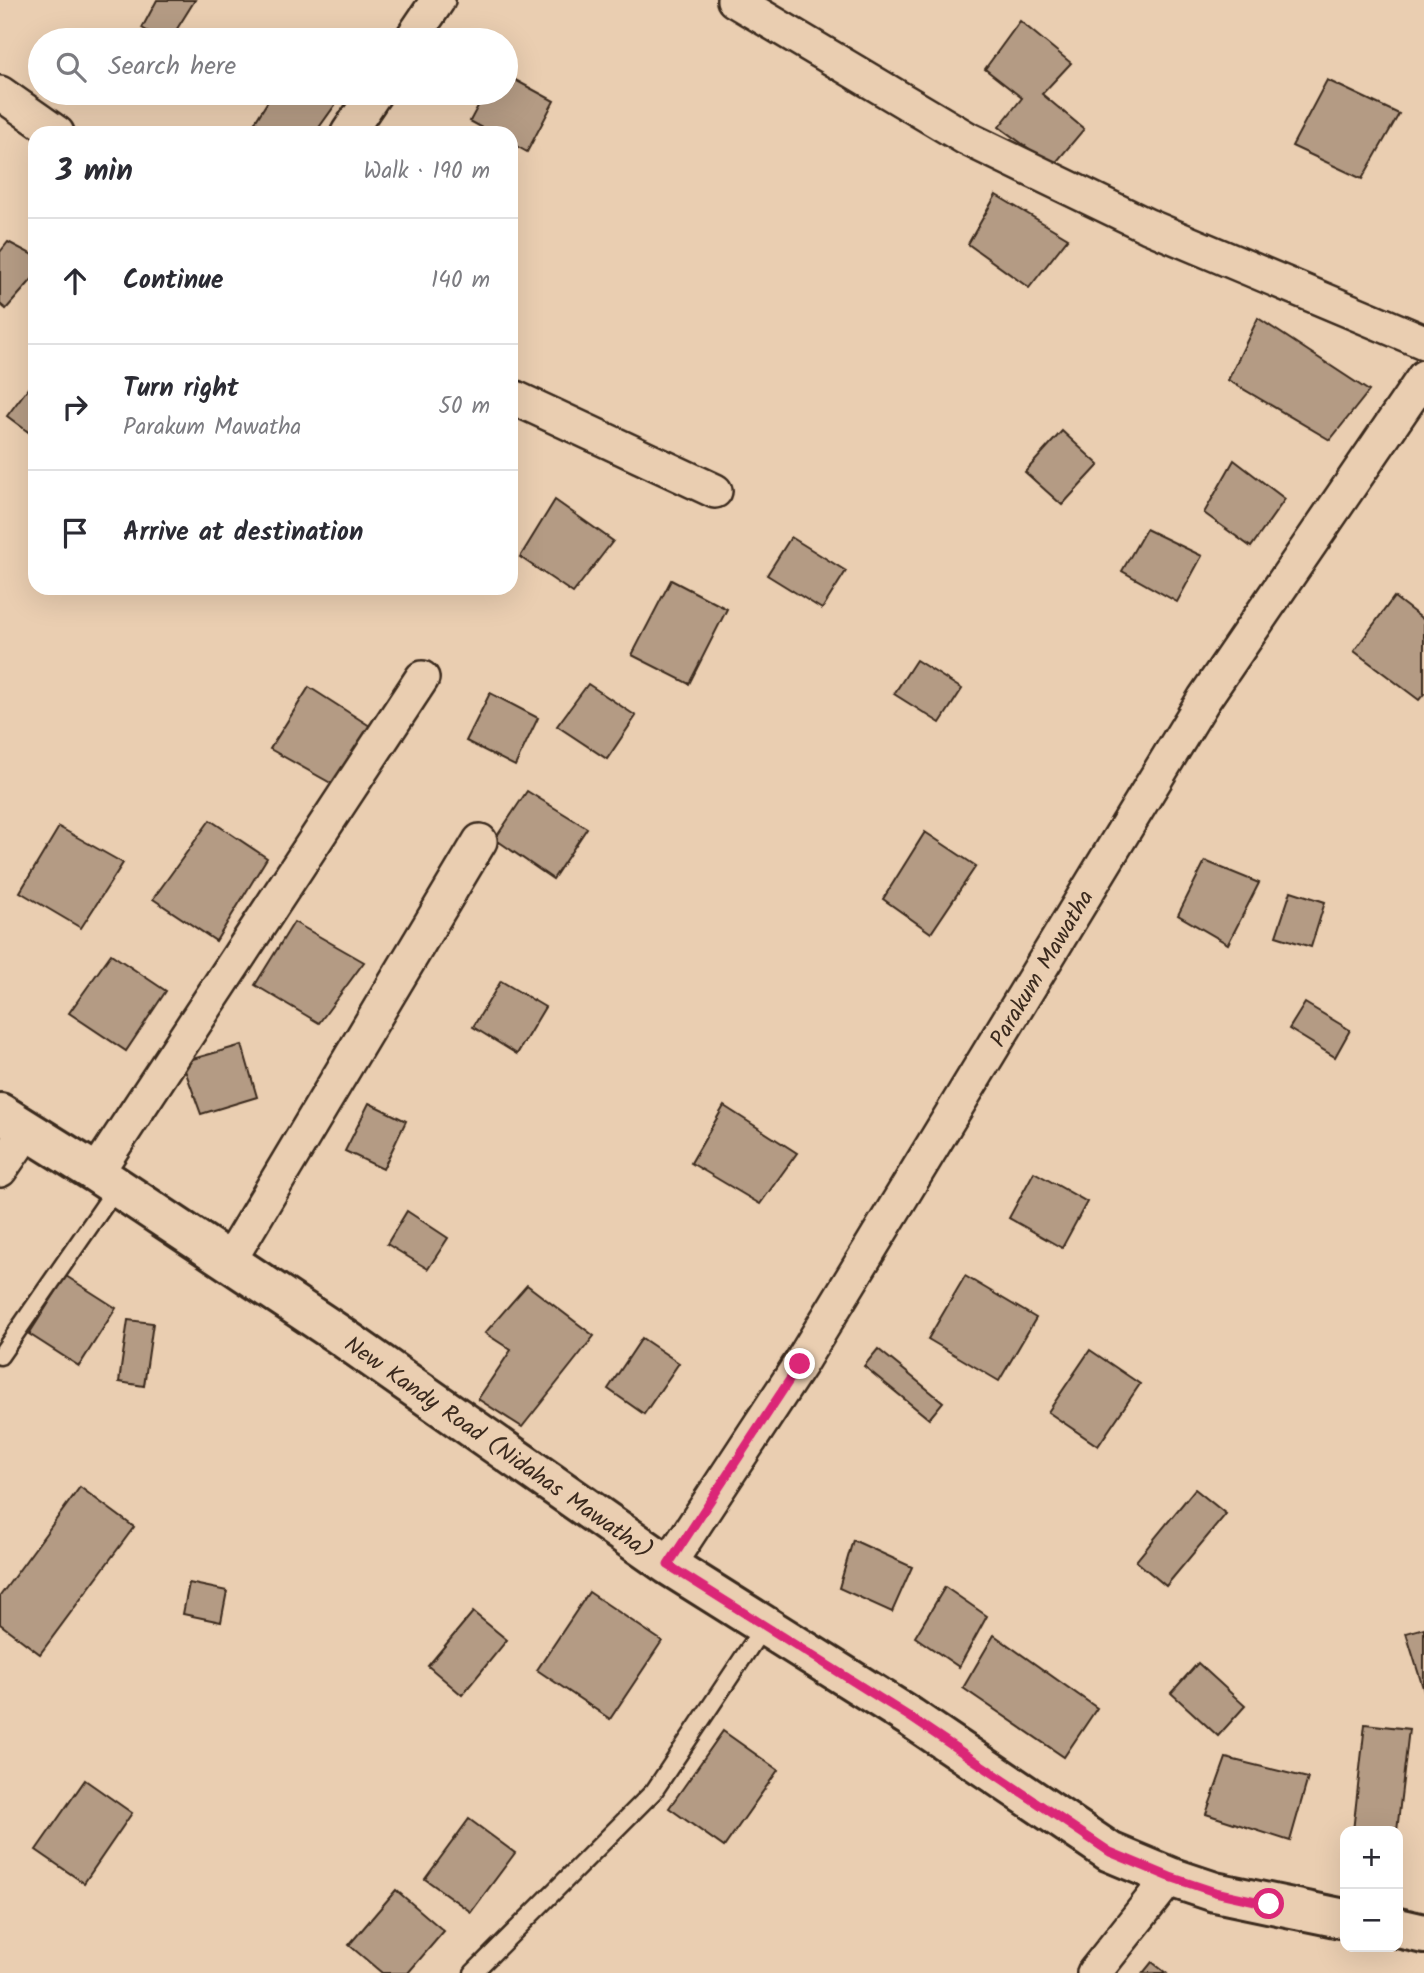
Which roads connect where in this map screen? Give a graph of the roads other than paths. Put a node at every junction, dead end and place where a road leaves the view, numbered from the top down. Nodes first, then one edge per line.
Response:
1 (438, 0) edge
2 (734, 0) edge
3 (419, 28) edge
4 (0, 93) edge
5 (367, 105) edge
6 (47, 126) edge
7 (353, 126) edge
8 (1424, 342) edge
9 (1424, 377) edge
10 (518, 399) edge
11 (715, 491) dead end
12 (422, 678) dead end
13 (480, 841) dead end
14 (13, 1122) edge
15 (0, 1170) edge
16 (107, 1180) junction
17 (229, 1261) junction
18 (0, 1356) edge
19 (668, 1565) junction
20 (764, 1626) junction
21 (1170, 1877) junction
22 (1340, 1918) edge
23 (1403, 1929) edge
24 (1424, 1934) edge
25 (473, 1973) edge
26 (1094, 1973) edge

1 - 3 street
2 - 8 street
4 - 6 street
5 - 7 street
9 - 19 street, Parakum Mawatha
10 - 11 street
12 - 16 street
13 - 17 street
14 - 15 street
14 - 16 main road, New Kandy Road (Nidahas Mawatha)
16 - 17 main road, New Kandy Road (Nidahas Mawatha)
16 - 18 lane
17 - 19 main road, New Kandy Road (Nidahas Mawatha)
19 - 20 main road, New Kandy Road (Nidahas Mawatha)
20 - 21 main road, New Kandy Road (Nidahas Mawatha)
20 - 25 lane
21 - 22 main road, New Kandy Road (Nidahas Mawatha)
21 - 26 street
23 - 24 main road

